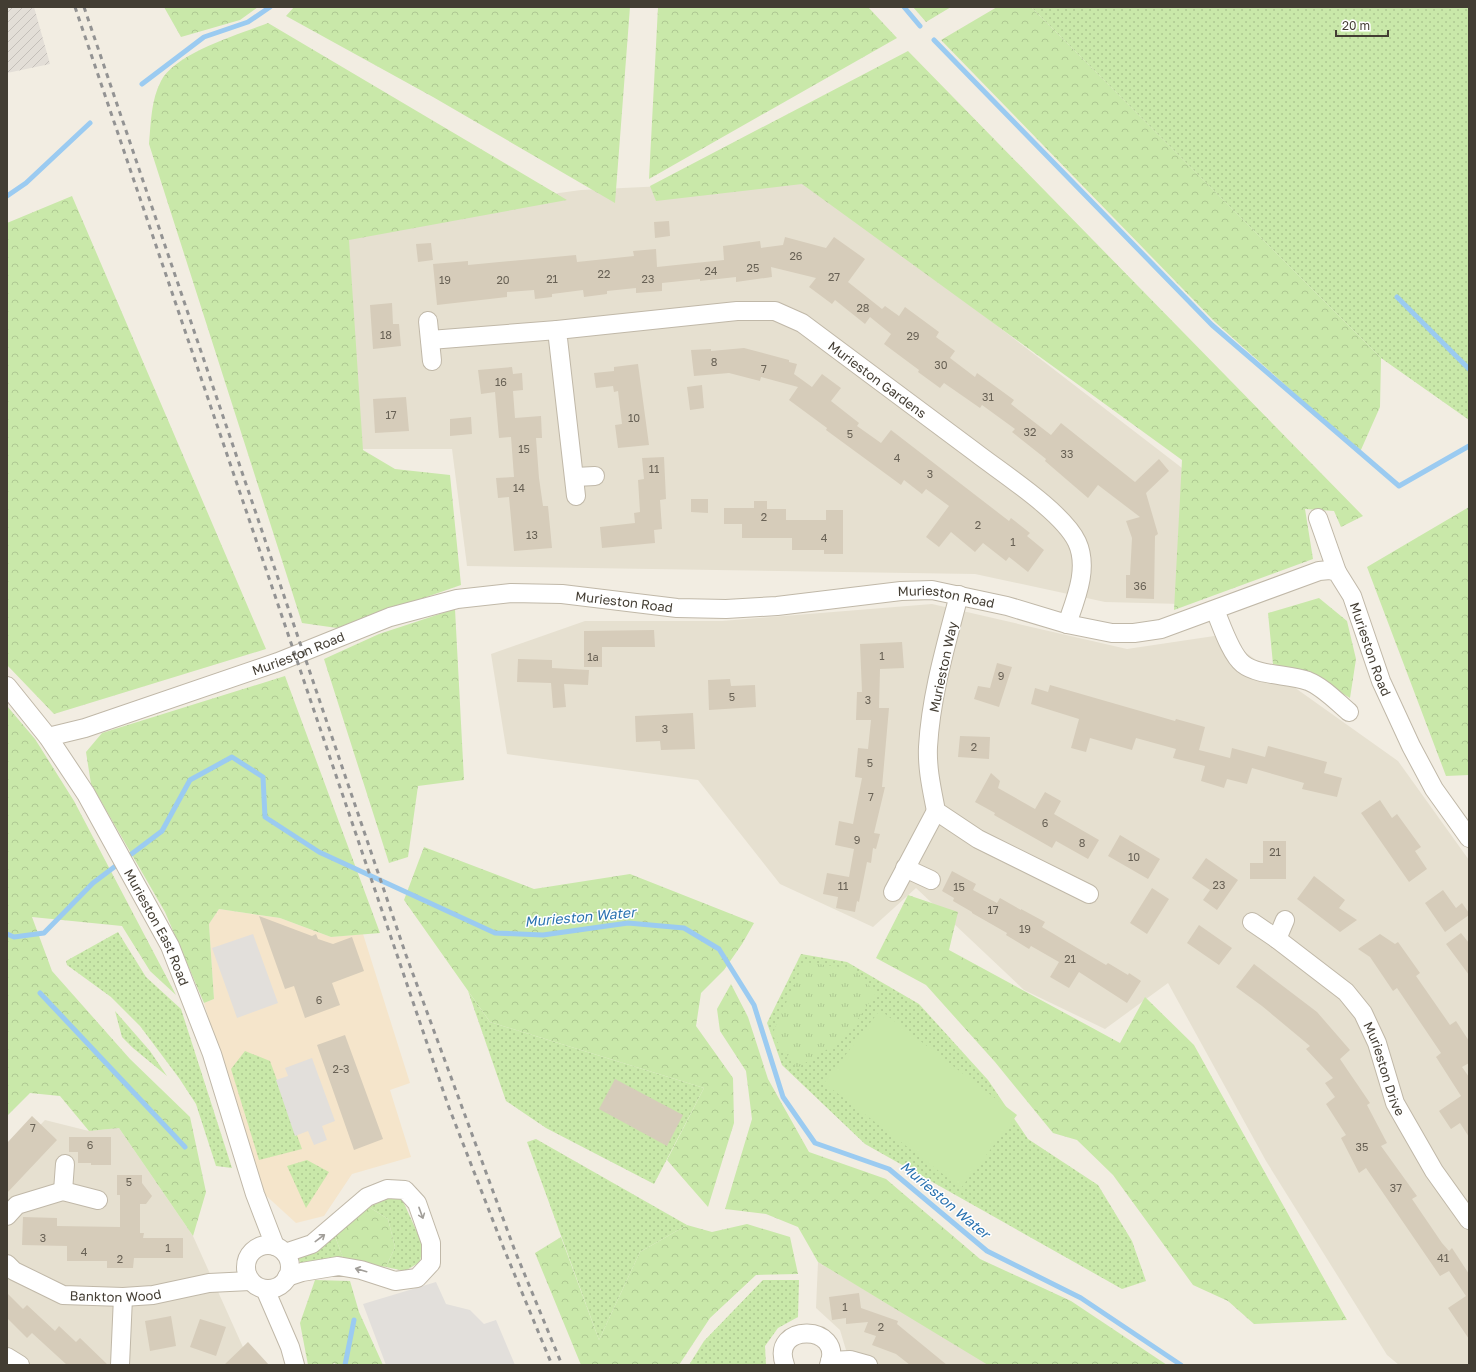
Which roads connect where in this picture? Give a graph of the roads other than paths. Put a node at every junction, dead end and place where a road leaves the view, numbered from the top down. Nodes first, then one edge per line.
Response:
1 (428, 321) dead end
2 (556, 330) junction
3 (430, 340) junction
4 (432, 361) dead end
5 (595, 476) dead end
6 (575, 477) junction
7 (576, 496) dead end
8 (1318, 518) dead end
9 (1337, 572) junction
10 (959, 595) junction
11 (1214, 610) junction
12 (1067, 624) junction
13 (7, 686) edge
14 (1349, 712) dead end
15 (48, 737) junction
16 (936, 811) junction
17 (1469, 838) edge
18 (905, 868) junction
19 (931, 880) dead end
20 (893, 892) dead end
21 (1089, 894) dead end
22 (1285, 920) dead end
23 (1252, 922) dead end
24 (1277, 938) junction
25 (65, 1164) dead end
26 (63, 1190) junction
27 (98, 1200) dead end
28 (7, 1216) edge
29 (1469, 1220) edge
30 (273, 1248) junction
31 (7, 1264) edge
32 (246, 1264) junction
33 (209, 1283) junction
34 (271, 1283) junction
35 (123, 1297) junction
36 (7, 1357) edge
37 (830, 1363) edge
38 (20, 1365) edge
39 (120, 1365) edge
40 (295, 1365) edge
41 (785, 1365) edge
42 (868, 1365) edge

1 - 3 street
2 - 3 street, Murieston Gardens
2 - 6 street
2 - 12 street, Murieston Gardens
3 - 4 street
5 - 6 street
6 - 7 street
8 - 9 street
9 - 11 street, Murieston Road
9 - 17 street, Murieston Road
10 - 12 street, Murieston Road
10 - 15 street, Murieston Road
10 - 16 street, Murieston Way
11 - 12 street, Murieston Road
11 - 14 street
13 - 15 street, Murieston East Road
15 - 30 street, Murieston East Road
16 - 18 street
16 - 21 street
18 - 19 street
18 - 20 street
22 - 24 street
23 - 24 street, Murieston Drive
24 - 29 street, Murieston Drive
25 - 26 street
26 - 27 street
26 - 28 street
30 - 32 street
30 - 34 street, Murieston East Road
30 -> 34 street
31 - 35 street, Bankton Wood
32 - 33 street
32 - 34 street
33 - 34 street
33 - 35 street, Bankton Wood
34 - 40 street
35 - 39 street
36 - 38 street
37 - 41 street
37 - 42 street

